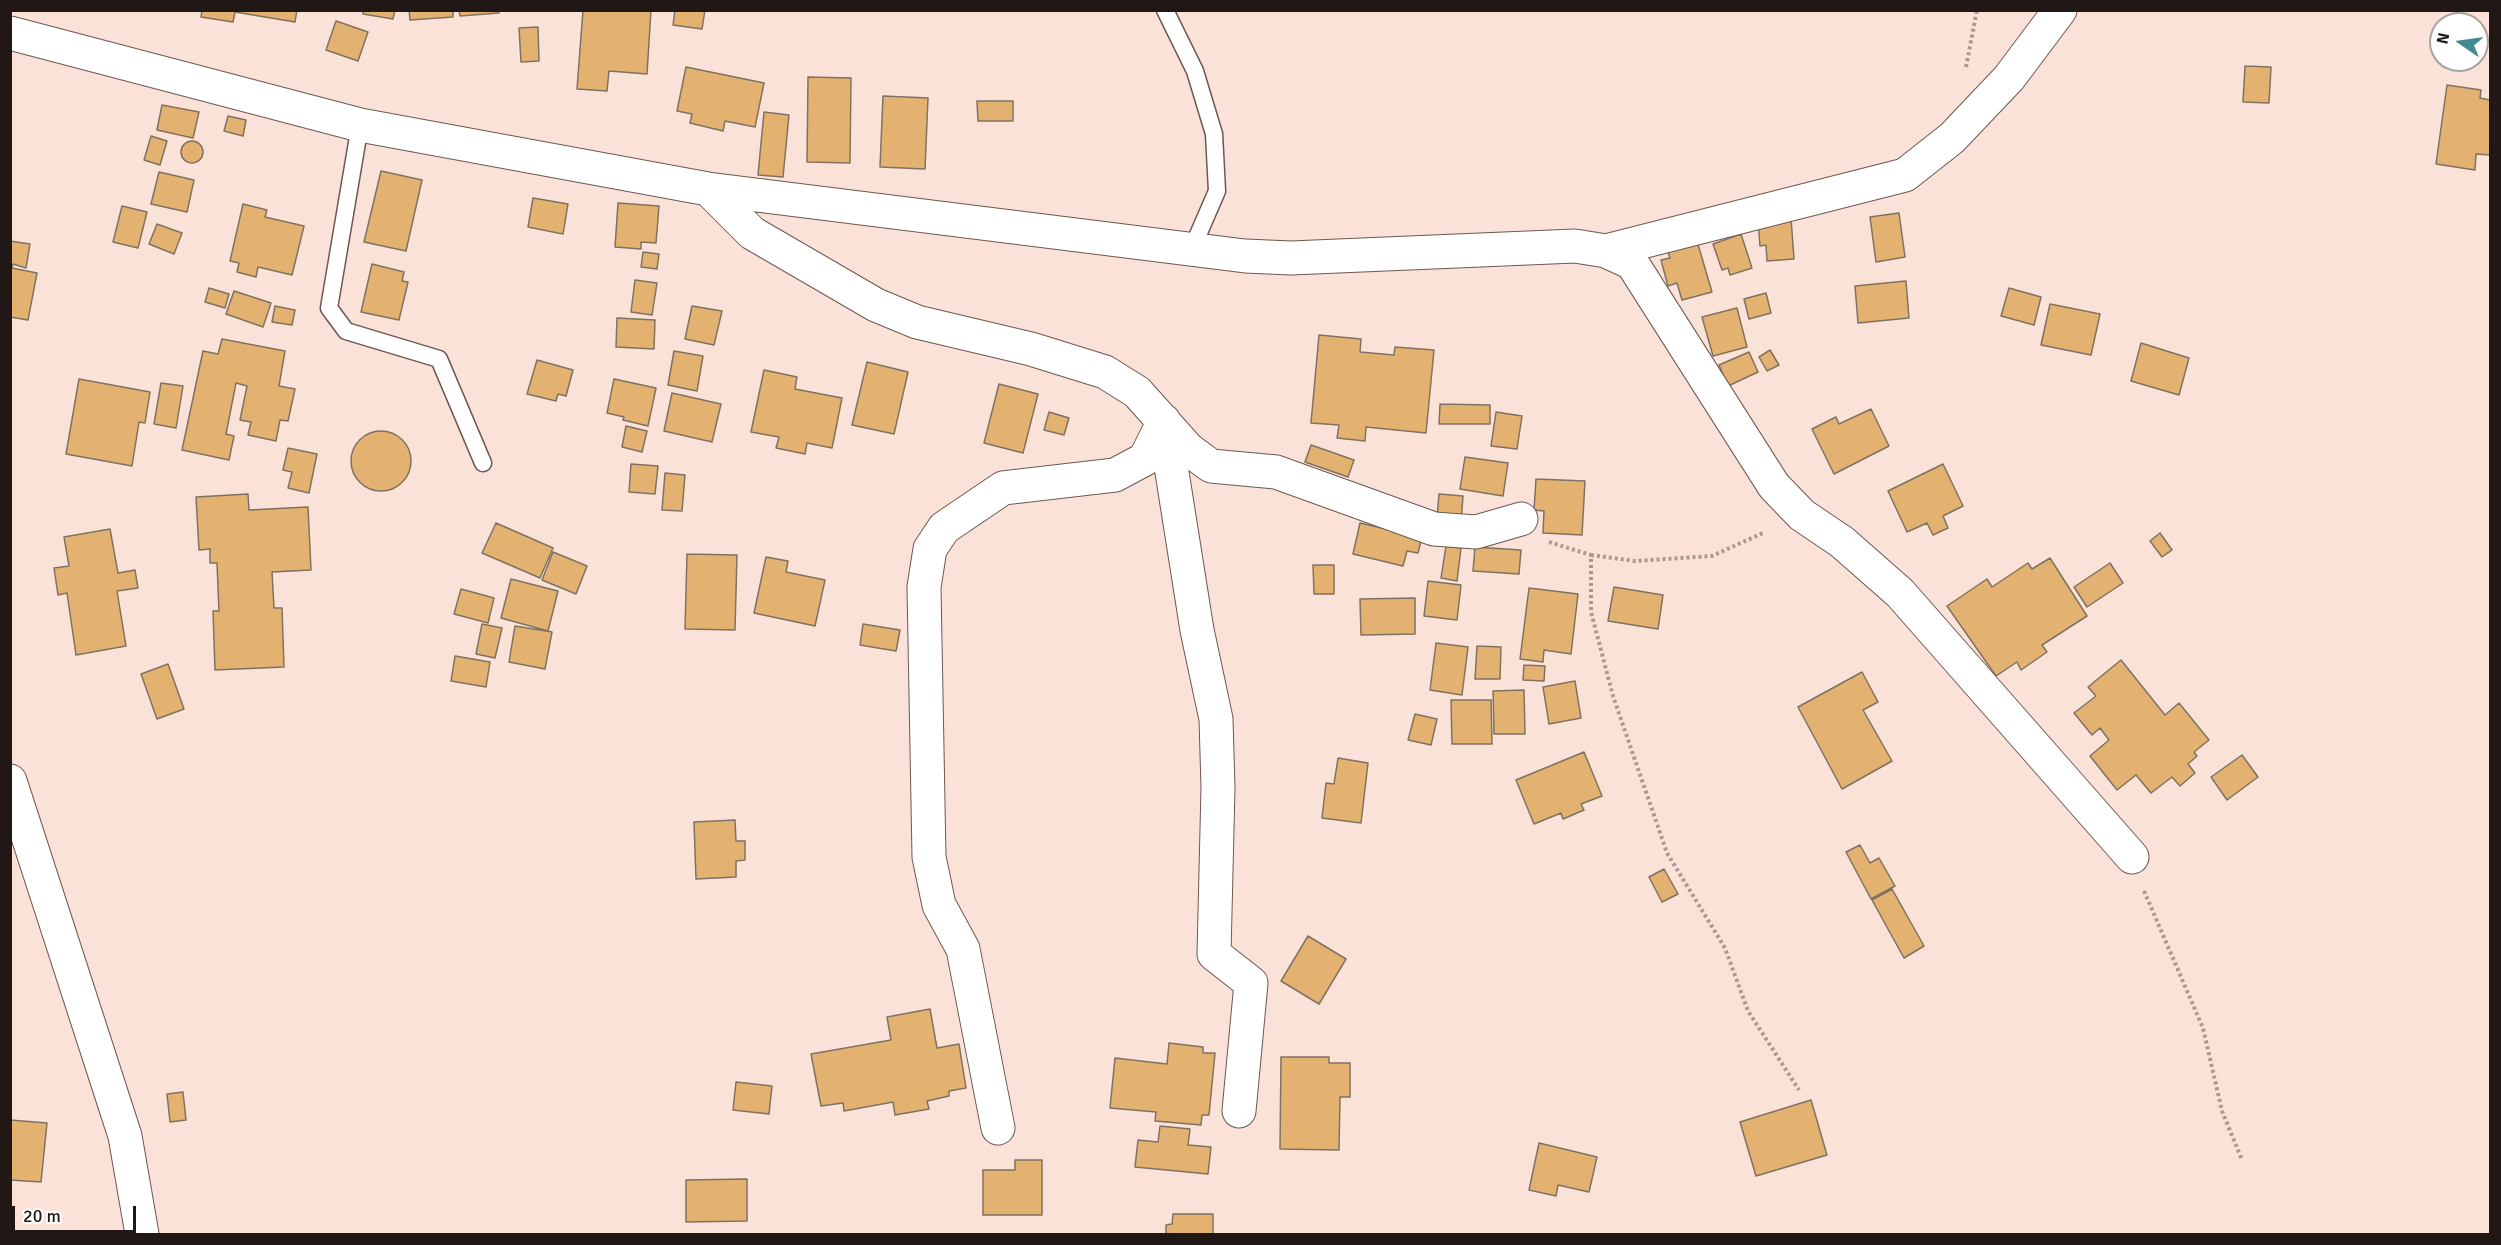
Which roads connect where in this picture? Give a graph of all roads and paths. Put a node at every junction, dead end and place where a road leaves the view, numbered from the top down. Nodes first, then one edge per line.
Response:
1 (1165, 10) edge
2 (2060, 10) edge
3 (10, 33) edge
4 (360, 125) junction
5 (708, 189) junction
6 (1191, 251) junction
7 (1606, 251) junction
8 (1164, 421) junction
9 (483, 463) dead end
10 (1802, 515) junction
11 (1521, 519) joint
12 (1591, 555) junction
13 (10, 781) edge
14 (2132, 857) joint
15 (1799, 1090) dead end
16 (1239, 1111) dead end
17 (998, 1128) dead end
18 (2242, 1160) dead end
19 (142, 1234) edge

1 - 6 lane
2 - 7 street
3 - 4 street
4 - 5 street
4 - 9 lane
5 - 6 street
5 - 8 street
6 - 7 street
7 - 10 street
8 - 11 street
8 - 16 street
8 - 17 street
10 - 12 path
10 - 14 street
11 - 12 path
12 - 15 path
13 - 19 street
14 - 18 path

